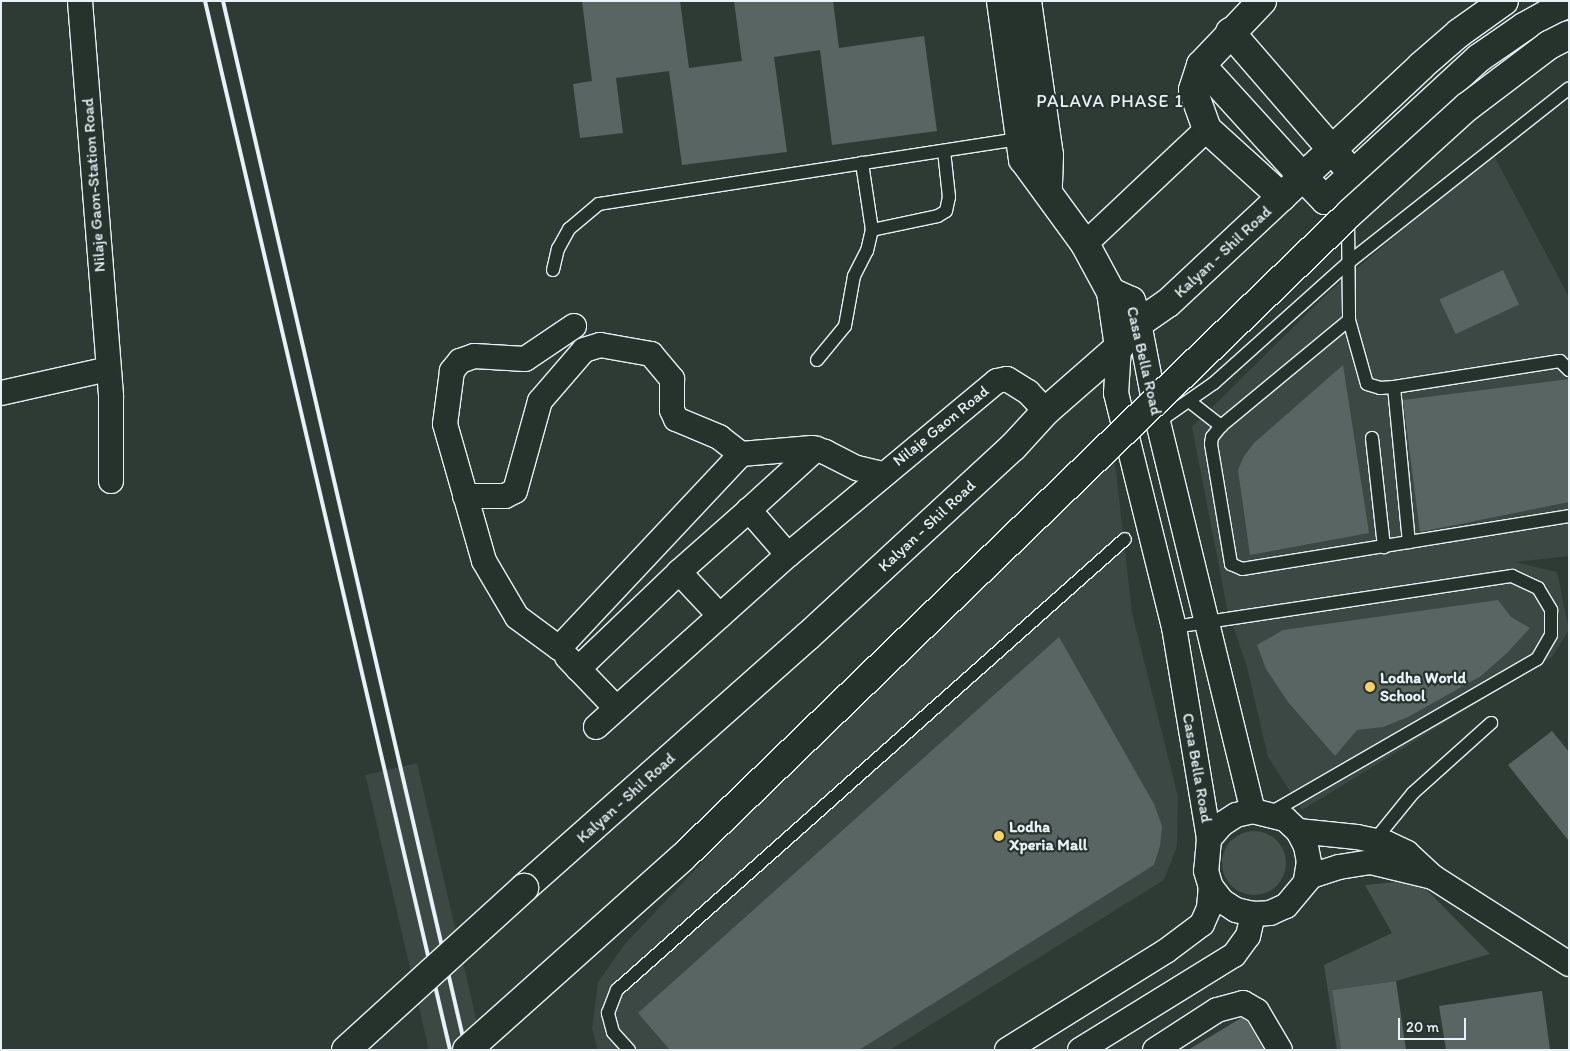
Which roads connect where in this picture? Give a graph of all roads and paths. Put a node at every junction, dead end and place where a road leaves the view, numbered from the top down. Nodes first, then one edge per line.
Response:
1 (80, 1) edge
2 (1001, 1) edge
3 (1027, 1) edge
4 (1504, 1) edge
5 (1569, 2) edge
6 (1256, 4) edge
7 (1230, 32) junction
8 (1569, 35) edge
9 (1201, 65) junction
10 (1569, 88) edge
11 (1207, 129) junction
12 (1046, 133) junction
13 (1020, 138) junction
14 (1333, 147) junction
15 (944, 151) junction
16 (862, 163) junction
17 (1354, 175) junction
18 (1303, 177) junction
19 (1048, 190) junction
20 (1282, 197) junction
21 (1336, 205) junction
22 (872, 230) junction
23 (1085, 244) junction
24 (1349, 262) junction
25 (553, 270) dead end
26 (1111, 292) junction
27 (1348, 320) junction
28 (1138, 322) junction
29 (574, 326) dead end
30 (1119, 347) junction
31 (817, 360) dead end
32 (108, 369) junction
33 (1569, 370) edge
34 (1394, 387) junction
35 (1, 394) edge
36 (1189, 401) junction
37 (1046, 411) junction
38 (1158, 422) junction
39 (1221, 426) junction
40 (1372, 438) dead end
41 (816, 449) junction
42 (741, 454) junction
43 (883, 474) junction
44 (111, 481) dead end
45 (465, 496) junction
46 (749, 510) junction
47 (1569, 516) edge
48 (1125, 539) dead end
49 (1410, 542) junction
50 (1384, 547) junction
51 (788, 555) junction
52 (679, 572) junction
53 (720, 616) junction
54 (1205, 623) junction
55 (1174, 627) junction
56 (559, 648) junction
57 (578, 669) junction
58 (616, 708) junction
59 (1491, 724) dead end
60 (596, 727) dead end
61 (1261, 812) junction
62 (1298, 831) junction
63 (1209, 840) junction
64 (1374, 841) junction
65 (1433, 877) junction
66 (1306, 880) junction
67 (1212, 887) junction
68 (1253, 914) junction
69 (1569, 964) edge
70 (346, 1050) edge
71 (468, 1050) edge
72 (630, 1050) edge
73 (1007, 1050) edge
74 (1080, 1050) edge
75 (1154, 1050) edge
76 (1280, 1050) edge

1 - 32 street, Nilaje Gaon-Station Road
2 - 13 main road
3 - 12 main road
4 - 14 main road, Kalyan - Shil Road
5 - 17 main road
6 - 7 main road
7 - 9 main road
7 - 14 main road
8 - 71 main road, bridge
9 - 11 main road
9 - 18 main road
10 - 24 lane
11 - 20 main road
11 - 23 street
12 - 13 lane
12 - 19 main road
13 - 15 lane
13 - 19 main road
14 - 17 main road
14 - 18 main road, Kalyan - Shil Road
15 - 16 lane
15 - 22 lane
16 - 22 lane
16 - 25 lane
17 - 21 main road
18 - 20 main road, Kalyan - Shil Road
18 - 21 main road
19 - 23 main road
20 - 28 main road, Kalyan - Shil Road
21 - 24 lane
22 - 31 lane
23 - 26 main road
24 - 27 lane
24 - 36 lane
26 - 28 main road, Casa Bella Road
26 - 30 main road, Casa Bella Road
27 - 34 lane
27 - 39 lane
28 - 30 main road, Kalyan - Shil Road
28 - 38 street, Casa Bella Road
29 - 45 street
30 - 37 main road, Kalyan - Shil Road
30 - 55 street, Casa Bella Road
32 - 35 street
32 - 44 street, Nilaje Gaon-Station Road
33 - 34 lane
34 - 49 lane
36 - 38 lane
36 - 39 lane
37 - 43 street, Nilaje Gaon Road
37 - 70 main road, Kalyan - Shil Road, bridge
38 - 54 street, Casa Bella Road
39 - 50 lane
40 - 50 lane
41 - 42 street, Nilaje Gaon Road
41 - 43 street, Nilaje Gaon Road
41 - 46 street
42 - 45 street
42 - 56 street
43 - 51 street
45 - 56 street
46 - 51 street
46 - 52 street
47 - 49 lane
48 - 72 lane
49 - 50 lane
51 - 53 street
52 - 53 street
52 - 57 street
53 - 58 street
54 - 55 lane
54 - 61 street, Casa Bella Road
54 - 61 lane
55 - 63 street, Casa Bella Road
56 - 57 street
57 - 58 street
58 - 60 street
59 - 64 lane
61 - 62 street
61 - 63 street, Casa Bella Road
62 - 64 street
62 - 66 street
63 - 67 street, Casa Bella Road
64 - 65 street
65 - 66 street
65 - 69 street
66 - 68 street
67 - 68 street, Casa Bella Road
67 - 73 street, Casa Bella Road
68 - 74 street
75 - 76 street

